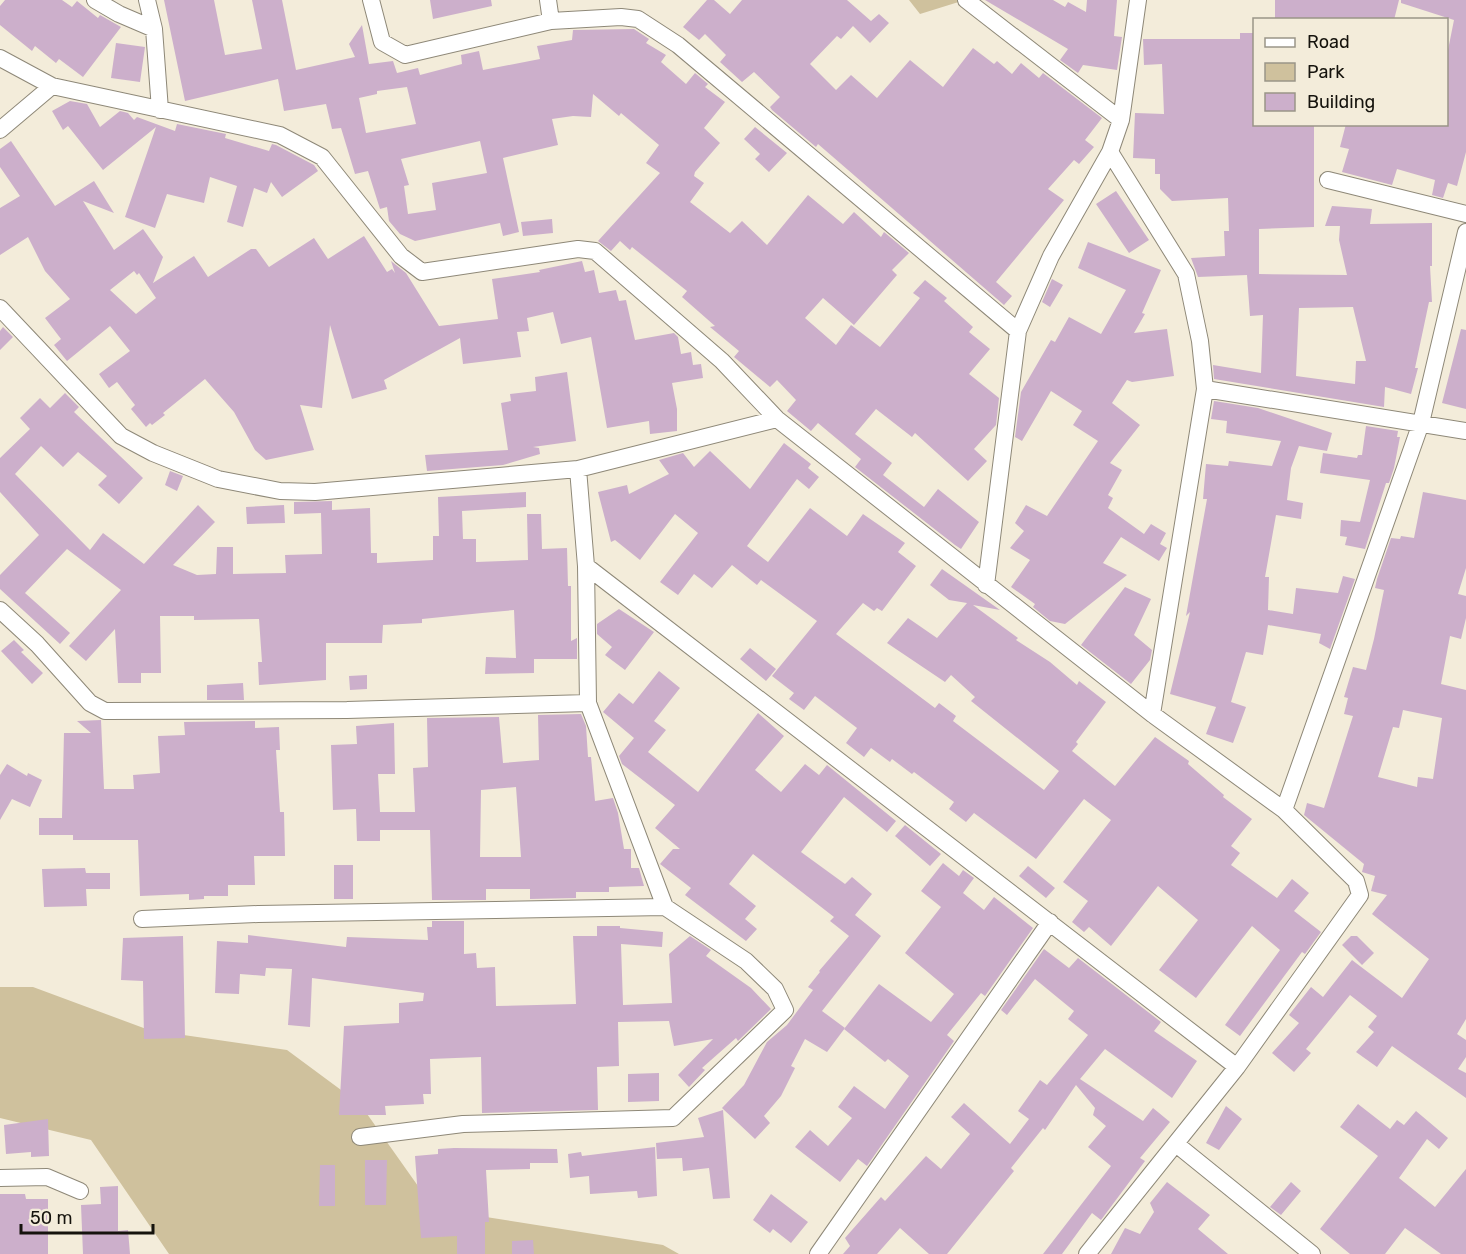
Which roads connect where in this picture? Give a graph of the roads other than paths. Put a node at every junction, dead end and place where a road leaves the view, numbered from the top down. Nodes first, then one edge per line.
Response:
1 (95, 0) edge
2 (147, 0) edge
3 (371, 0) edge
4 (548, 0) edge
5 (966, 0) edge
6 (1138, 0) edge
7 (551, 21) junction
8 (154, 29) junction
9 (0, 58) edge
10 (52, 86) junction
11 (160, 110) junction
12 (1121, 120) junction
13 (0, 130) edge
14 (1110, 152) junction
15 (1328, 180) dead end
16 (1466, 214) edge
17 (1466, 232) edge
18 (0, 308) edge
19 (1018, 331) junction
20 (1205, 389) junction
21 (777, 419) junction
22 (1421, 423) junction
23 (1466, 431) edge
24 (578, 469) junction
25 (586, 566) junction
26 (986, 585) junction
27 (0, 610) edge
28 (588, 703) junction
29 (1152, 714) junction
30 (1284, 810) junction
31 (665, 907) junction
32 (142, 919) dead end
33 (1050, 922) junction
34 (1237, 1067) junction
35 (360, 1137) dead end
36 (1176, 1144) junction
37 (0, 1178) edge
38 (80, 1191) dead end
39 (818, 1254) edge
40 (1087, 1254) edge
41 (1312, 1254) edge

1 - 8 street
2 - 8 street
3 - 7 street
4 - 7 street
5 - 12 street
6 - 12 street
7 - 19 street
8 - 11 street
9 - 10 street
10 - 11 street
10 - 13 street
11 - 21 street
12 - 14 street
14 - 19 street
14 - 20 street
15 - 16 street
17 - 22 street
18 - 24 street
19 - 26 street
20 - 22 street
20 - 29 street
21 - 24 street
21 - 26 street
22 - 23 street
22 - 30 street
24 - 25 street
25 - 28 street
25 - 33 street
26 - 29 street
27 - 28 street
28 - 31 street
29 - 30 street
30 - 34 street
31 - 32 street
31 - 35 street
33 - 34 street
33 - 39 street
34 - 36 street
36 - 40 street
36 - 41 street
37 - 38 street

